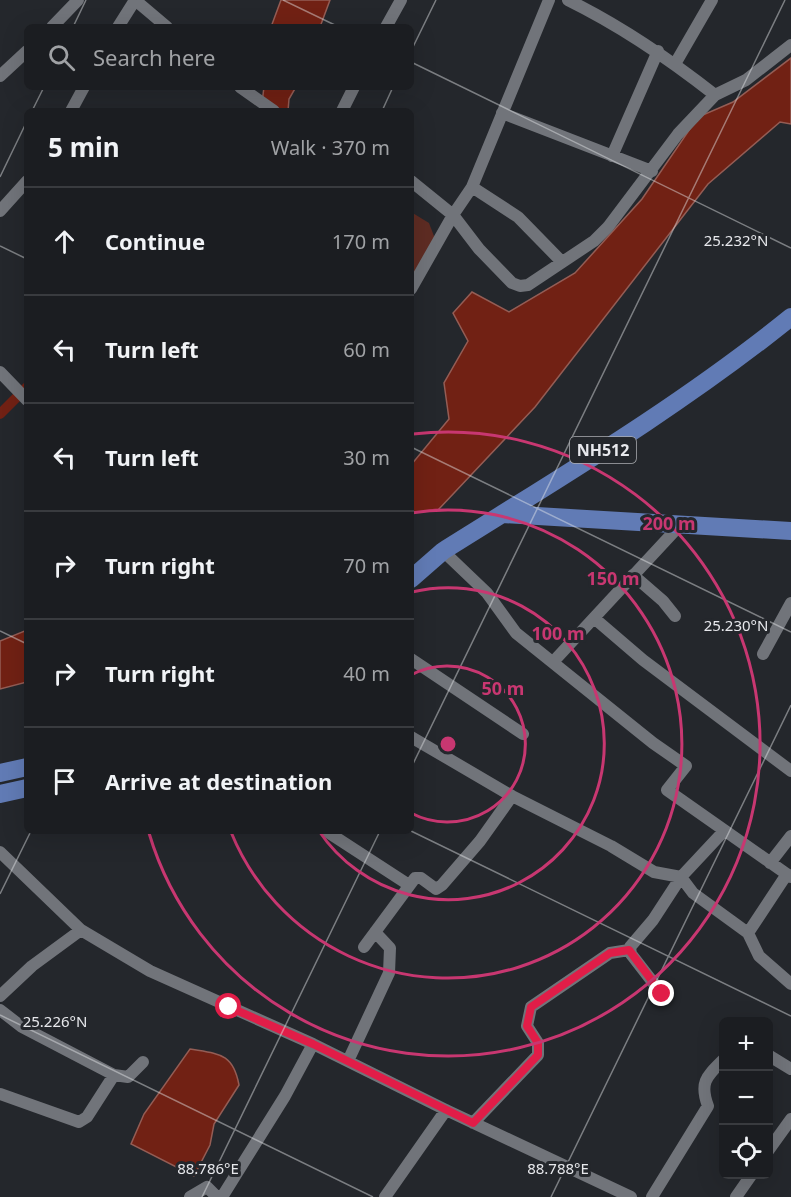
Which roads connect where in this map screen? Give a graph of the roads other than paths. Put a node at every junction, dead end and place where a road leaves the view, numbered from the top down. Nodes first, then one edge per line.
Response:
1 (78, 0) edge
2 (135, 0) edge
3 (401, 0) edge
4 (549, 0) edge
5 (568, 0) edge
6 (712, 0) edge
7 (55, 24) edge
8 (120, 24) edge
9 (163, 24) edge
10 (388, 24) edge
11 (791, 45) edge
12 (658, 51) junction
13 (24, 54) edge
14 (675, 64) junction
15 (0, 76) edge
16 (82, 90) edge
17 (352, 90) edge
18 (245, 91) edge
19 (715, 95) junction
20 (73, 108) edge
21 (270, 108) edge
22 (344, 108) edge
23 (502, 113) junction
24 (612, 156) junction
25 (652, 171) junction
26 (414, 183) edge
27 (24, 184) edge
28 (472, 187) junction
29 (0, 211) edge
30 (453, 215) junction
31 (562, 262) junction
32 (414, 284) edge
33 (791, 316) edge
34 (3, 376) edge
35 (24, 397) edge
36 (502, 514) junction
37 (682, 523) junction
38 (791, 531) edge
39 (443, 551) junction
40 (633, 575) junction
41 (414, 576) edge
42 (791, 603) edge
43 (675, 616) dead end
44 (594, 618) junction
45 (763, 654) dead end
46 (414, 660) edge
47 (554, 662) junction
48 (523, 734) dead end
49 (414, 739) edge
50 (24, 768) edge
51 (791, 771) edge
52 (0, 773) edge
53 (24, 789) edge
54 (0, 794) edge
55 (512, 796) junction
56 (724, 831) junction
57 (331, 834) edge
58 (791, 836) edge
59 (0, 852) edge
60 (771, 863) junction
61 (789, 875) edge
62 (681, 877) junction
63 (409, 885) junction
64 (81, 930) junction
65 (375, 933) junction
66 (748, 933) junction
67 (364, 947) dead end
68 (629, 950) junction
69 (791, 984) edge
70 (662, 994) dead end
71 (0, 996) edge
72 (0, 1010) edge
73 (313, 1044) junction
74 (773, 1058) edge
75 (348, 1061) junction
76 (143, 1062) dead end
77 (719, 1064) edge
78 (791, 1069) edge
79 (114, 1075) junction
80 (0, 1094) edge
81 (446, 1110) junction
82 (791, 1119) edge
83 (473, 1123) junction
84 (773, 1144) edge
85 (749, 1179) edge
86 (190, 1197) edge
87 (218, 1197) edge
88 (222, 1197) edge
89 (385, 1197) edge
90 (631, 1197) edge
91 (651, 1197) edge
92 (736, 1197) edge

1 - 7 street
2 - 8 street
2 - 9 street
3 - 10 street
4 - 23 street
5 - 12 street
6 - 14 street
11 - 19 street
12 - 14 street
12 - 24 street
13 - 15 street
14 - 19 street
16 - 20 street
17 - 22 street
18 - 21 street
19 - 25 street
23 - 24 street
23 - 28 street
24 - 25 street
25 - 31 street
26 - 30 street
27 - 29 street
28 - 30 street
28 - 31 street
30 - 31 street
30 - 32 street
33 - 36 main road, NH512
34 - 35 street
36 - 37 main road
36 - 39 main road, NH512
37 - 38 main road
37 - 40 street
39 - 41 main road, NH512
39 - 47 street
40 - 43 street
40 - 44 street
42 - 45 street
44 - 47 street
44 - 51 street
46 - 48 street
47 - 56 street
49 - 55 street
50 - 52 main road
53 - 54 main road
55 - 62 street
55 - 63 street
56 - 60 street
56 - 62 street
57 - 63 street
58 - 60 street
59 - 64 street
60 - 61 street
61 - 66 street
62 - 66 street
62 - 68 street
63 - 65 street
64 - 71 street
64 - 73 street
65 - 67 street
65 - 75 street
66 - 69 street
68 - 70 street
68 - 83 street
72 - 79 street
73 - 75 street
73 - 88 street
74 - 78 street
75 - 81 street
76 - 79 street
77 - 91 street
79 - 80 street
81 - 83 street
81 - 89 street
82 - 84 street
83 - 90 street
85 - 92 street
86 - 87 street

